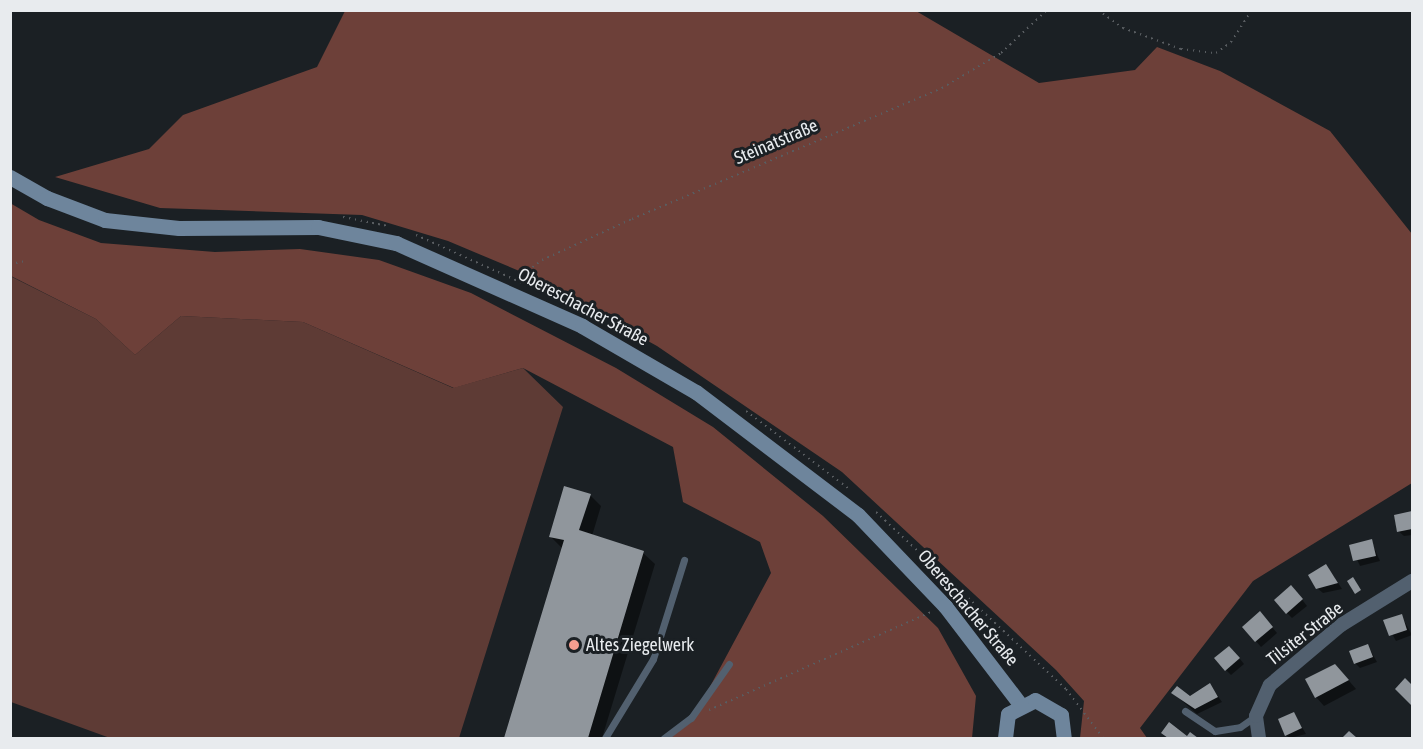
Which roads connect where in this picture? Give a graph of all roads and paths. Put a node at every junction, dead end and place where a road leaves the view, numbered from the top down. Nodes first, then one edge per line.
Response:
1 (1047, 10) edge
2 (1098, 10) edge
3 (1252, 10) edge
4 (10, 177) edge
5 (340, 216) dead end
6 (394, 227) dead end
7 (412, 234) dead end
8 (26, 261) dead end
9 (10, 264) edge
10 (514, 285) junction
11 (560, 300) dead end
12 (739, 406) dead end
13 (851, 491) dead end
14 (869, 506) dead end
15 (684, 560) dead end
16 (1413, 581) edge
17 (945, 606) junction
18 (729, 664) dead end
19 (1020, 704) junction
20 (1185, 711) dead end
21 (1256, 716) junction
22 (691, 718) junction
23 (605, 738) edge
24 (664, 738) edge
25 (1005, 738) edge
26 (1064, 738) edge
27 (1103, 738) edge
28 (1259, 738) edge

1 - 10 path, Steinatstraße
2 - 3 path
4 - 10 main road, Obereschacher Straße
5 - 6 path
7 - 10 path
8 - 9 path
10 - 11 path
10 - 17 main road, Obereschacher Straße
12 - 13 path
14 - 27 path
15 - 23 lane
16 - 21 street, Tilsiter Straße
17 - 19 main road, Obereschacher Straße
17 - 22 path
18 - 22 lane
19 - 25 main road
19 - 26 main road
20 - 21 lane
21 - 28 street
22 - 24 lane

